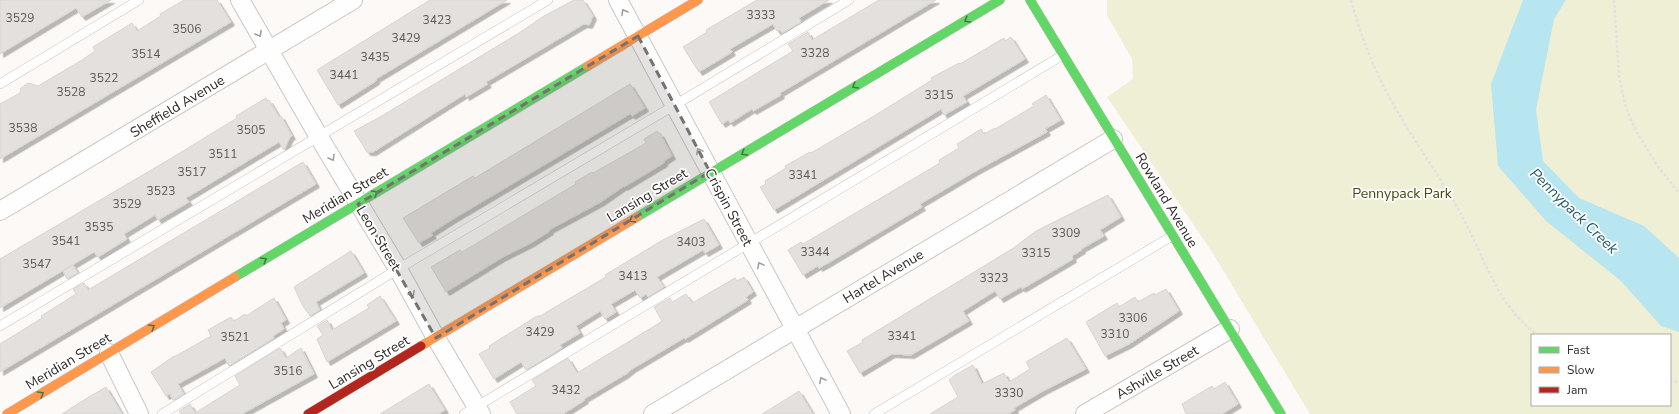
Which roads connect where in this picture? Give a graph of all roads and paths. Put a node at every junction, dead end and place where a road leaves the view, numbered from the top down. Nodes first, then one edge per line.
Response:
1 (139, 0) edge
2 (240, 0) edge
3 (353, 0) edge
4 (548, 0) edge
5 (618, 0) edge
6 (698, 0) edge
7 (849, 0) edge
8 (1000, 0) edge
9 (1030, 0) edge
10 (1350, 0) edge
11 (1614, 0) edge
12 (638, 36) junction
13 (269, 50) junction
14 (1063, 55) junction
15 (0, 84) edge
16 (675, 106) junction
17 (319, 137) junction
18 (1113, 139) junction
19 (710, 172) junction
20 (1679, 193) edge
21 (358, 204) junction
22 (0, 211) edge
23 (1172, 236) junction
24 (749, 244) junction
25 (398, 269) junction
26 (0, 326) edge
27 (795, 329) junction
28 (1230, 329) junction
29 (1537, 334) edge
30 (436, 338) junction
31 (109, 353) junction
32 (473, 412) edge
33 (7, 414) edge
34 (139, 414) edge
35 (162, 414) edge
36 (308, 414) edge
37 (652, 414) edge
38 (841, 414) edge
39 (874, 414) edge
40 (1085, 414) edge
41 (1281, 414) edge

1 - 15 lane
2 -> 13 street, Leon Street
3 - 13 street, Sheffield Avenue
4 - 17 lane
12 -> 5 street, Crispin Street
6 - 12 street, Meridian Street
7 - 16 lane
8 -> 19 street, Lansing Street
9 - 14 street, Rowland Avenue
10 - 29 path
11 - 20 path
12 - 16 street, Crispin Street
21 -> 12 street, Meridian Street
13 - 17 street, Leon Street
13 - 22 street, Sheffield Avenue
14 - 18 street, Rowland Avenue
14 - 24 lane
19 -> 16 street, Crispin Street
16 - 25 lane
17 -> 21 street, Leon Street
17 - 26 lane
18 - 23 street, Rowland Avenue
18 - 27 street, Hartel Avenue
19 - 24 street, Crispin Street
19 -> 30 street, Lansing Street
21 - 25 street, Leon Street
31 -> 21 street, Meridian Street
23 - 28 street, Rowland Avenue
23 - 39 lane
27 -> 24 street, Crispin Street
24 - 32 lane
25 -> 30 street, Leon Street
25 - 35 lane
27 - 37 street, Hartel Avenue
38 -> 27 street, Crispin Street
28 - 40 street, Ashville Street
28 - 41 street, Rowland Avenue
30 - 32 street, Leon Street
30 - 36 street, Lansing Street
33 -> 31 street, Meridian Street
31 - 34 street

